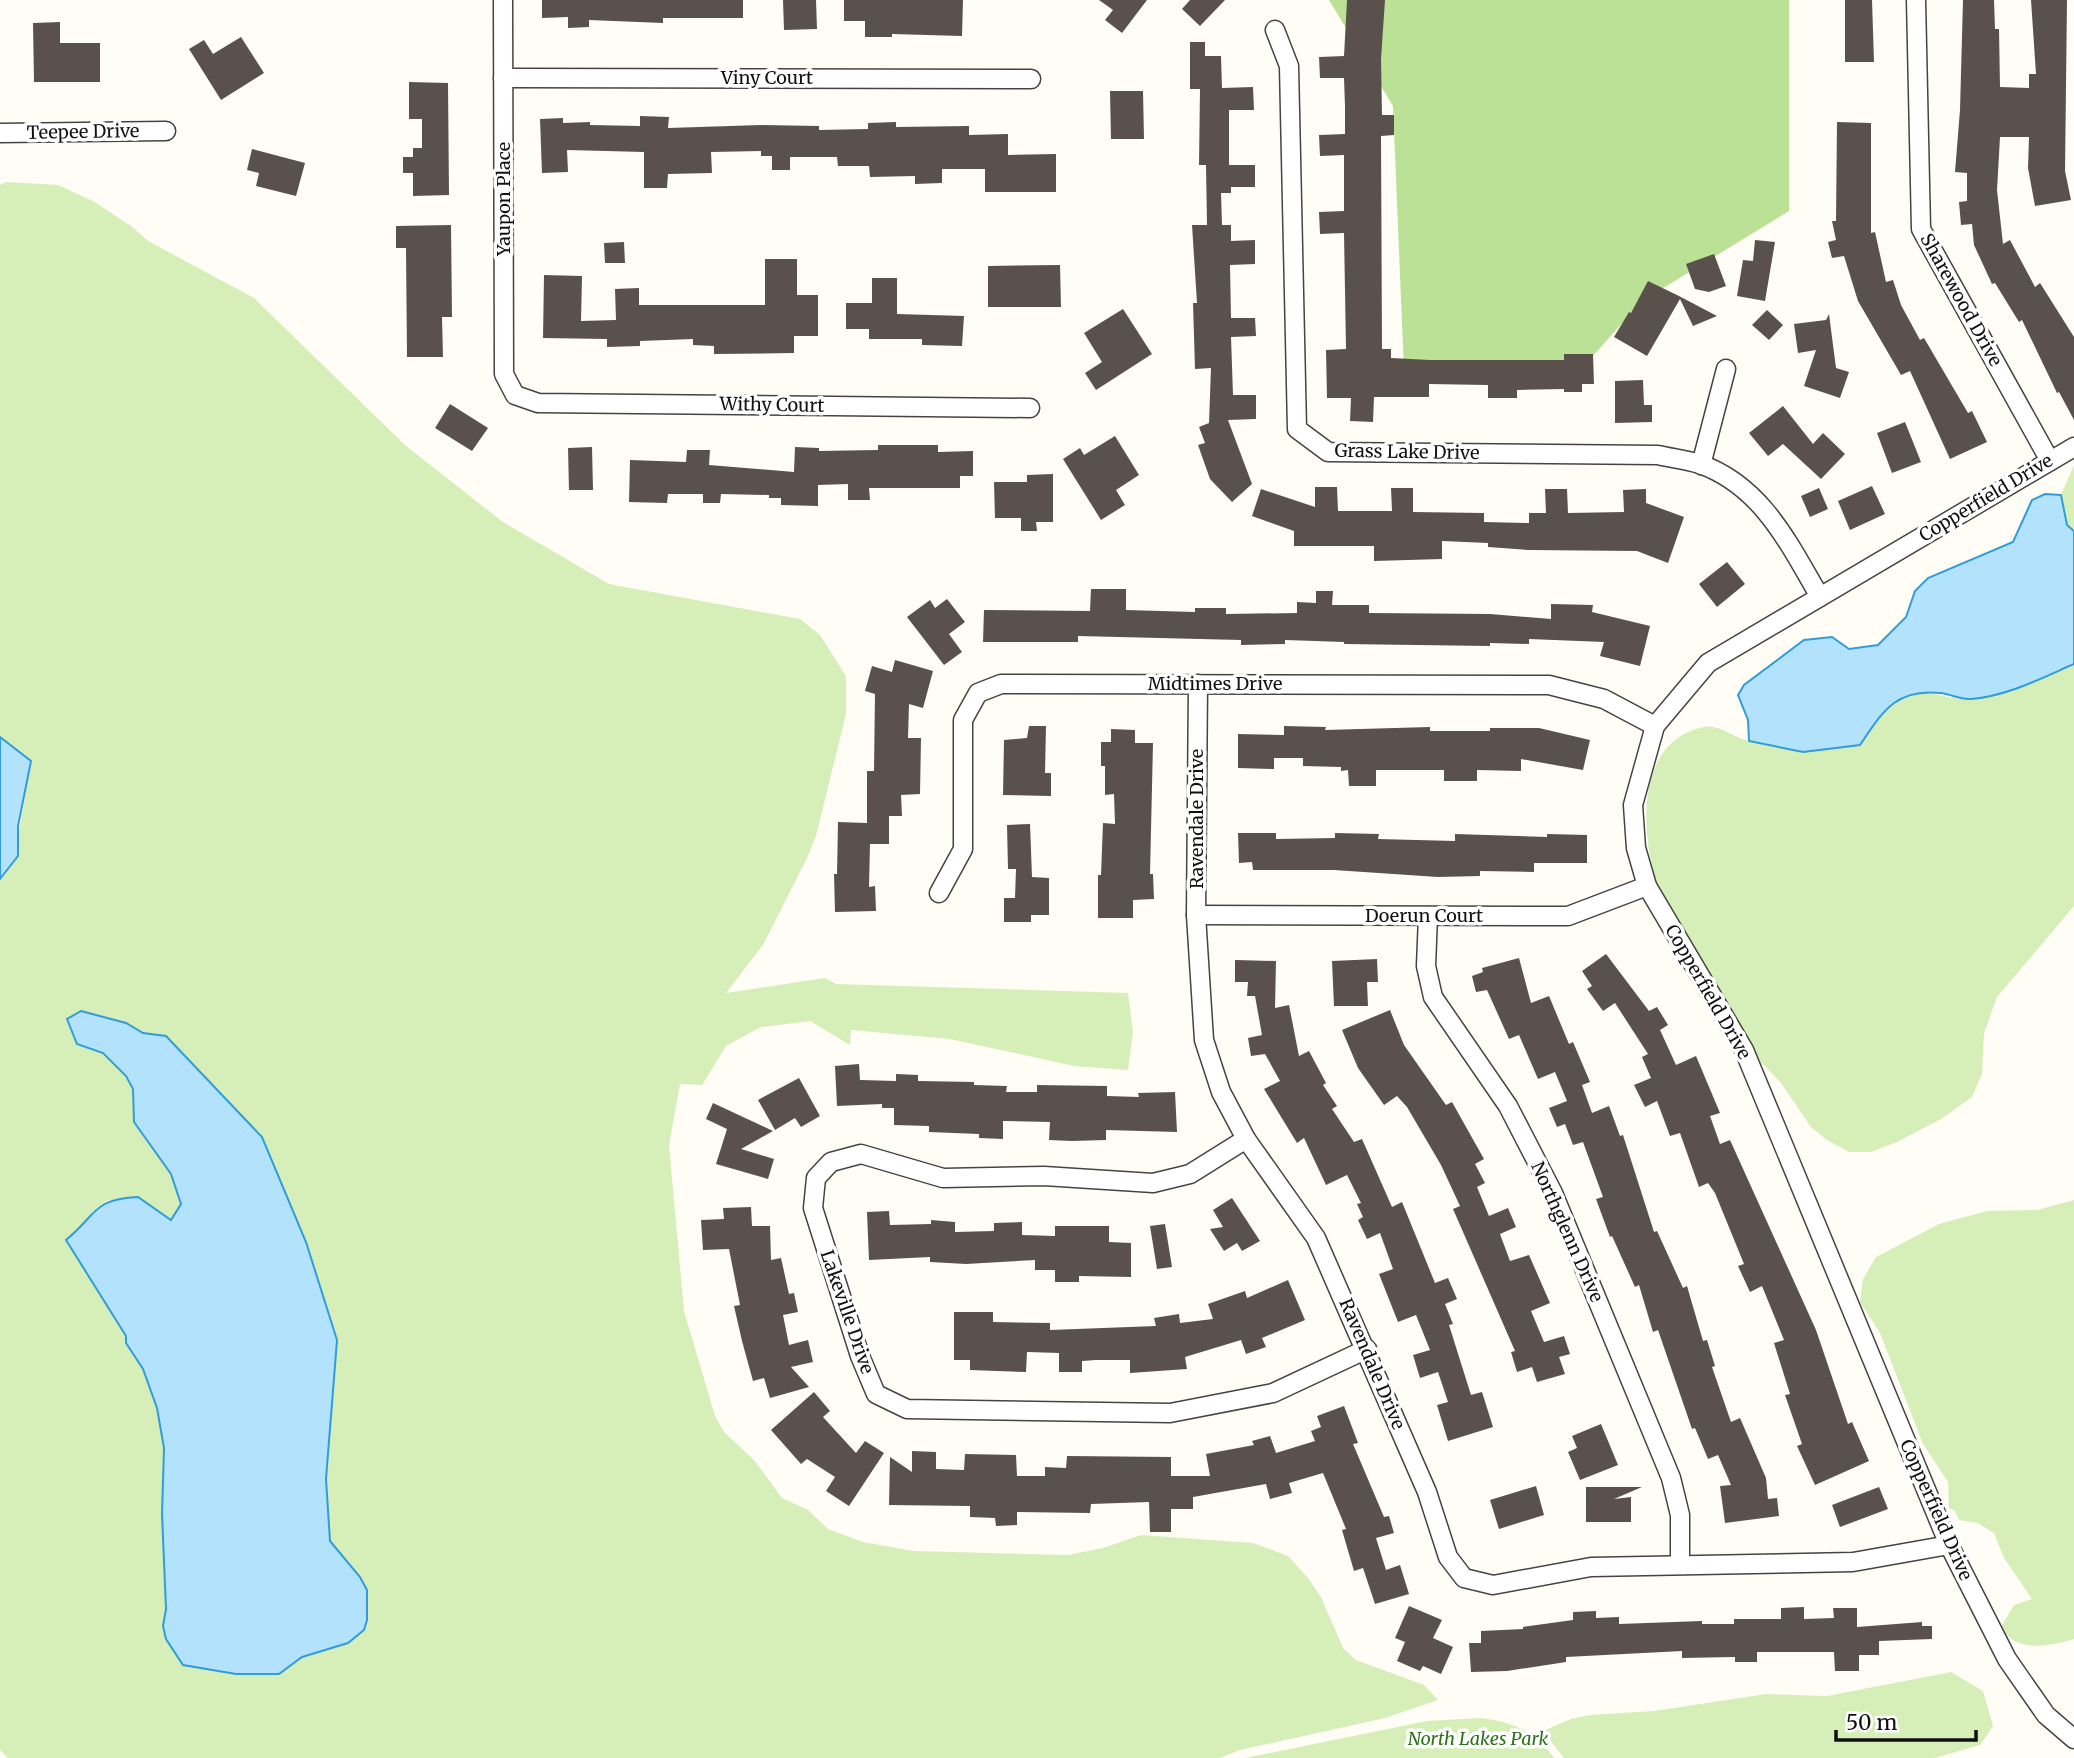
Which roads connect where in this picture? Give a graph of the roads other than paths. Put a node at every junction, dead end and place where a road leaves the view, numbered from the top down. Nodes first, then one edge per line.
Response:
1 (503, 0) edge
2 (1916, 0) edge
3 (1275, 30) dead end
4 (503, 78) junction
5 (1031, 79) dead end
6 (166, 131) dead end
7 (0, 133) edge
8 (1726, 369) dead end
9 (515, 395) joint
10 (1030, 408) dead end
11 (2074, 447) edge
12 (2050, 461) junction
13 (1700, 464) junction
14 (1821, 597) junction
15 (1198, 684) junction
16 (1655, 726) junction
17 (1647, 887) junction
18 (939, 893) dead end
19 (1196, 915) junction
20 (1428, 916) junction
21 (1246, 1139) junction
22 (1367, 1349) junction
23 (1949, 1545) junction
24 (1680, 1563) junction
25 (2074, 1739) edge

1 - 4 street, Yaupon Place
2 - 12 street, Sharewood Drive
3 - 13 street, Grass Lake Drive
4 - 5 street, Viny Court
4 - 9 street, Yaupon Place
6 - 7 street, Teepee Drive
8 - 13 street
9 - 10 street, Withy Court
11 - 12 street, Copperfield Drive
12 - 14 street, Copperfield Drive
13 - 14 street, Grass Lake Drive
14 - 16 street, Copperfield Drive
15 - 16 street, Midtimes Drive
15 - 18 street, Midtimes Drive
15 - 19 street, Ravendale Drive
16 - 17 street, Copperfield Drive
17 - 20 street, Doerun Court
17 - 23 street, Copperfield Drive
19 - 20 street, Doerun Court
19 - 21 street, Ravendale Drive
20 - 24 street, Northglenn Drive
21 - 22 street, Ravendale Drive
21 - 22 street, Lakeville Drive
22 - 24 street, Ravendale Drive
23 - 24 street, Ravendale Drive
23 - 25 street, Copperfield Drive

